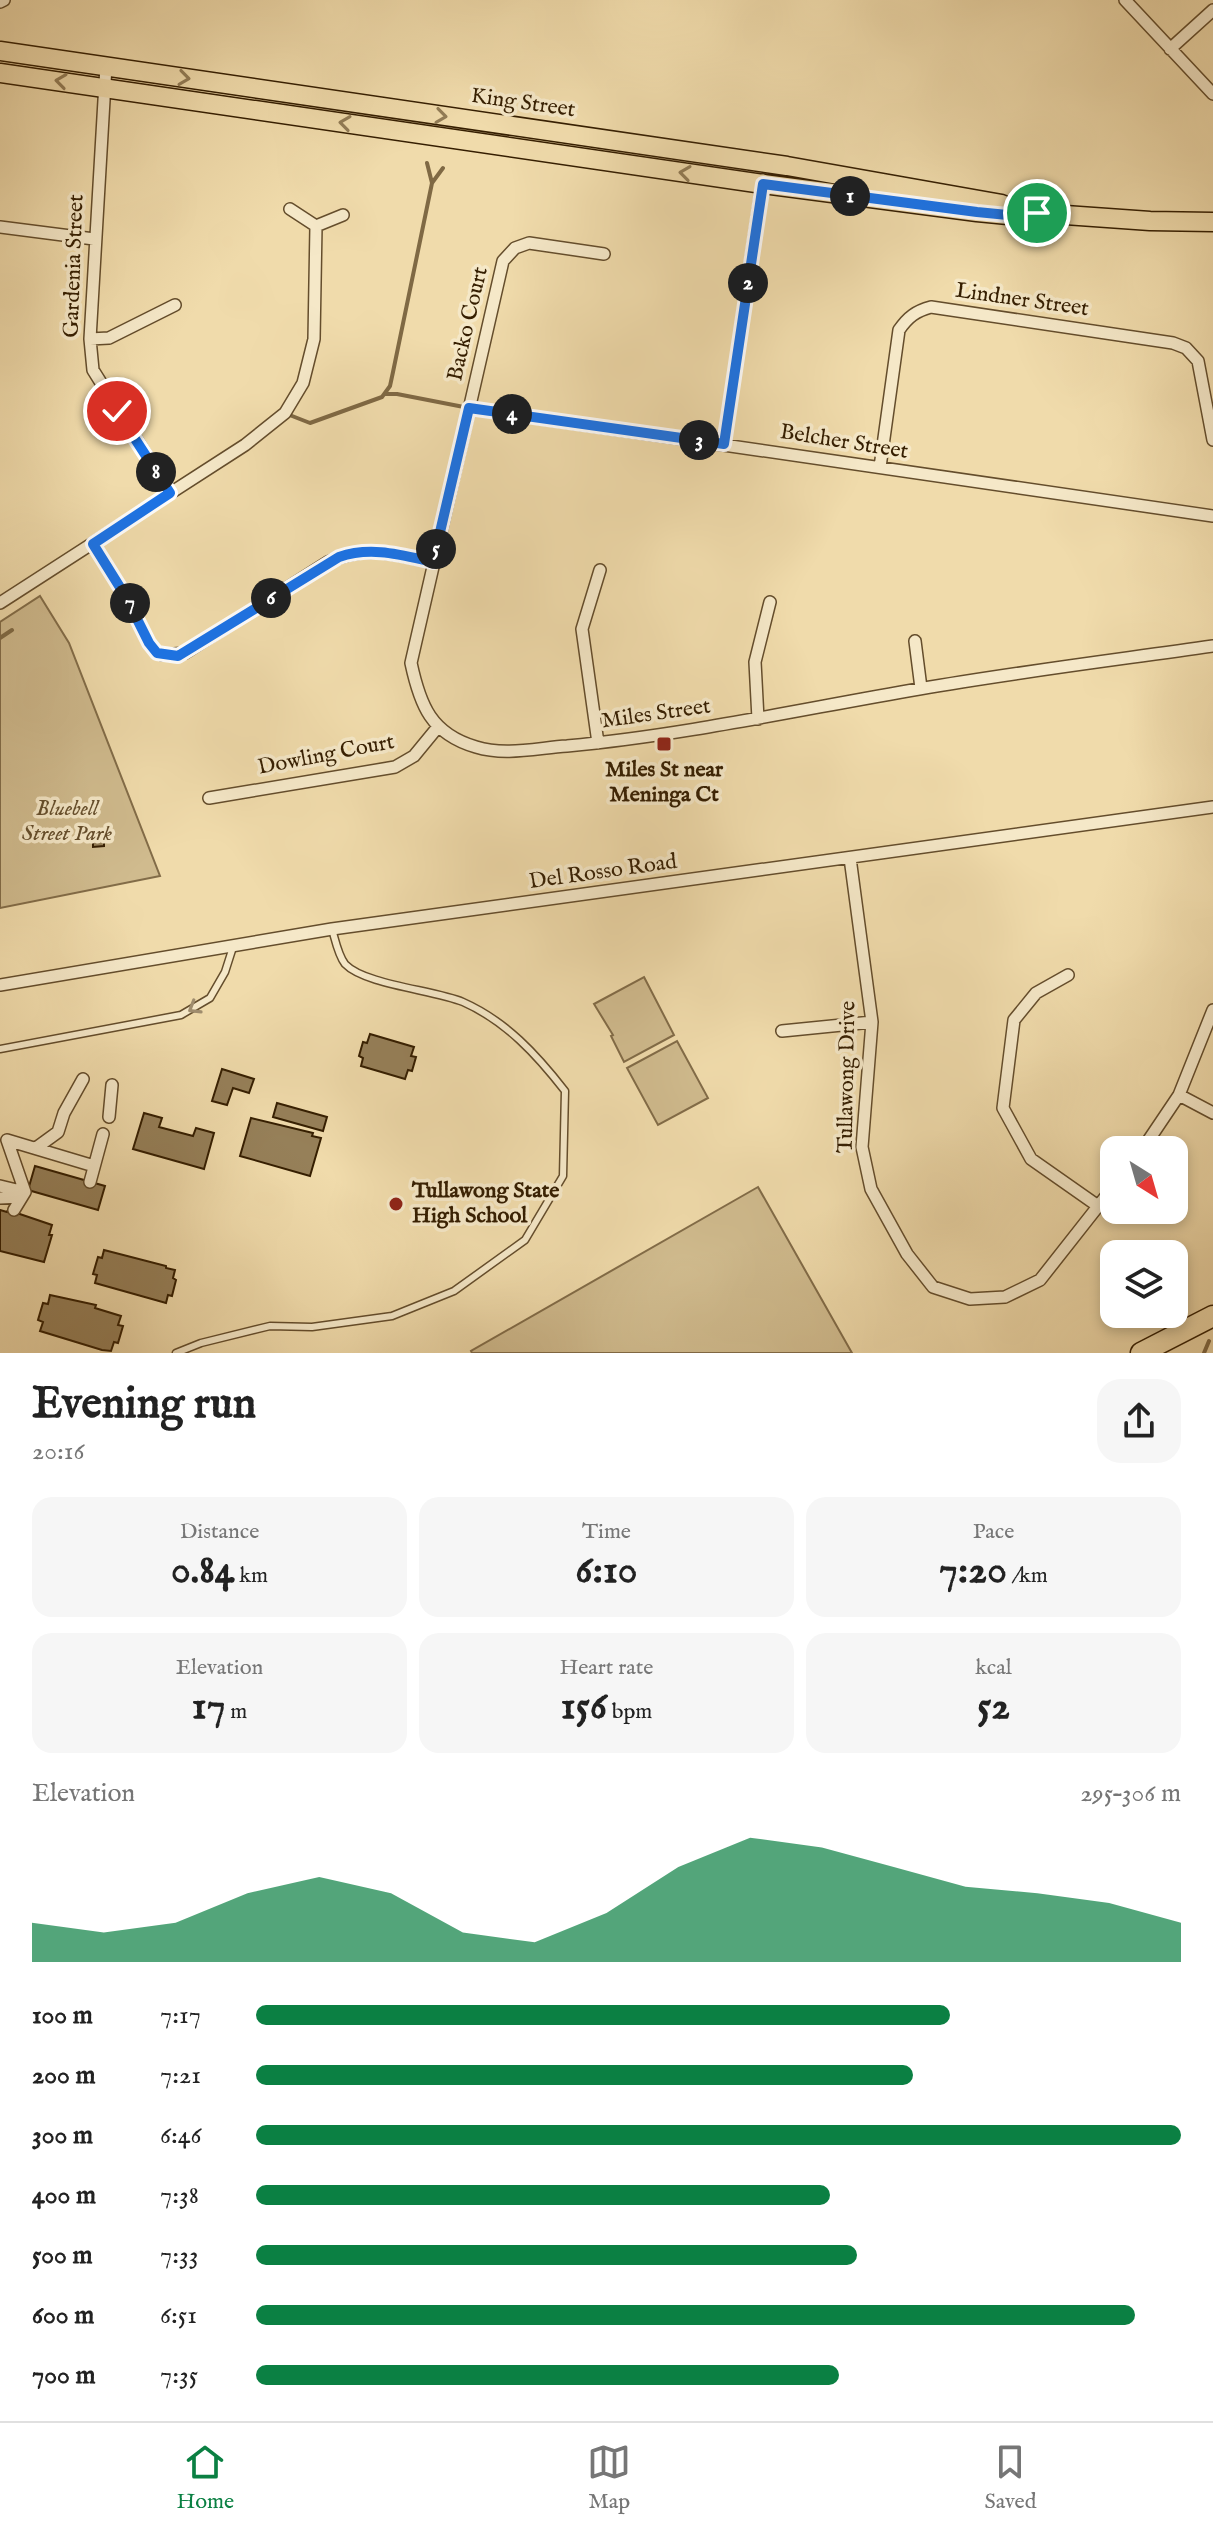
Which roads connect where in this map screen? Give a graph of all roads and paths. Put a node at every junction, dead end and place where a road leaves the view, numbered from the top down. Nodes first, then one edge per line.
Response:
1 (1125, 0) edge
2 (1213, 10) edge
3 (1170, 49) junction
4 (0, 51) edge
5 (106, 66) junction
6 (0, 73) edge
7 (104, 88) junction
8 (1213, 94) edge
9 (765, 163) junction
10 (763, 184) junction
11 (290, 209) dead end
12 (1037, 213) junction
13 (343, 215) dead end
14 (1213, 222) edge
15 (316, 226) junction
16 (0, 227) edge
17 (94, 239) junction
18 (604, 254) dead end
19 (175, 305) dead end
20 (90, 339) junction
21 (469, 408) junction
22 (1213, 440) edge
23 (724, 444) junction
24 (880, 467) junction
25 (170, 493) junction
26 (1213, 516) edge
27 (93, 544) junction
28 (433, 562) junction
29 (600, 570) dead end
30 (770, 602) dead end
31 (0, 603) edge
32 (915, 641) dead end
33 (1213, 646) edge
34 (921, 688) junction
35 (758, 719) junction
36 (437, 728) junction
37 (598, 743) junction
38 (209, 798) dead end
39 (1213, 807) edge
40 (850, 858) junction
41 (332, 929) junction
42 (234, 944) junction
43 (1068, 975) dead end
44 (0, 985) edge
45 (1213, 1010) edge
46 (872, 1022) junction
47 (782, 1031) dead end
48 (0, 1049) edge
49 (83, 1079) dead end
50 (112, 1085) dead end
51 (1179, 1095) junction
52 (1213, 1113) edge
53 (109, 1117) dead end
54 (103, 1134) dead end
55 (1151, 1136) edge
56 (36, 1148) junction
57 (94, 1166) junction
58 (90, 1182) dead end
59 (0, 1186) edge
60 (23, 1195) junction
61 (0, 1198) edge
62 (1100, 1204) edge
63 (1098, 1206) junction
64 (14, 1210) dead end
65 (1213, 1316) edge
66 (176, 1353) edge
67 (1141, 1353) edge

1 - 3 street
2 - 3 street
3 - 8 street
4 - 5 main road, King Street
5 - 7 street, Gardenia Street
5 -> 9 main road, King Street
7 -> 6 main road, King Street
10 -> 7 main road, King Street
7 - 17 street, Gardenia Street
9 - 10 street
9 - 12 main road, King Street
10 - 12 main road, King Street
10 - 23 street
11 - 15 street
12 - 14 main road, King Street
13 - 15 street
15 - 25 street
16 - 17 street
17 - 20 street, Gardenia Street
18 - 21 street, Backo Court
19 - 20 street
20 - 25 street, Gardenia Street
21 - 23 street, Belcher Street
21 - 28 street
22 - 24 street, Lindner Street
23 - 24 street, Belcher Street
24 - 26 street, Belcher Street
25 - 27 street
27 - 28 street
27 - 31 street
28 - 36 street
29 - 37 street
30 - 35 street
32 - 34 street
33 - 34 street, Miles Street
34 - 35 street, Miles Street
35 - 37 street, Miles Street
36 - 37 street, Miles Street
36 - 38 street, Dowling Court
39 - 40 street, Del Rosso Road
40 - 41 street, Del Rosso Road
40 - 46 street, Tullawong Drive
41 - 42 street, Del Rosso Road
41 - 66 lane
42 - 44 street, Del Rosso Road
42 -> 48 lane
43 - 63 street
45 - 51 street
46 - 47 street
46 - 63 street, Tullawong Drive
49 - 56 street
50 - 53 street
51 - 52 street
51 - 55 street
54 - 57 street
56 - 57 street
56 - 60 street
57 - 58 street
59 - 60 street
60 - 61 street
60 - 64 street
62 - 63 street, Tullawong Drive
65 - 67 highway

